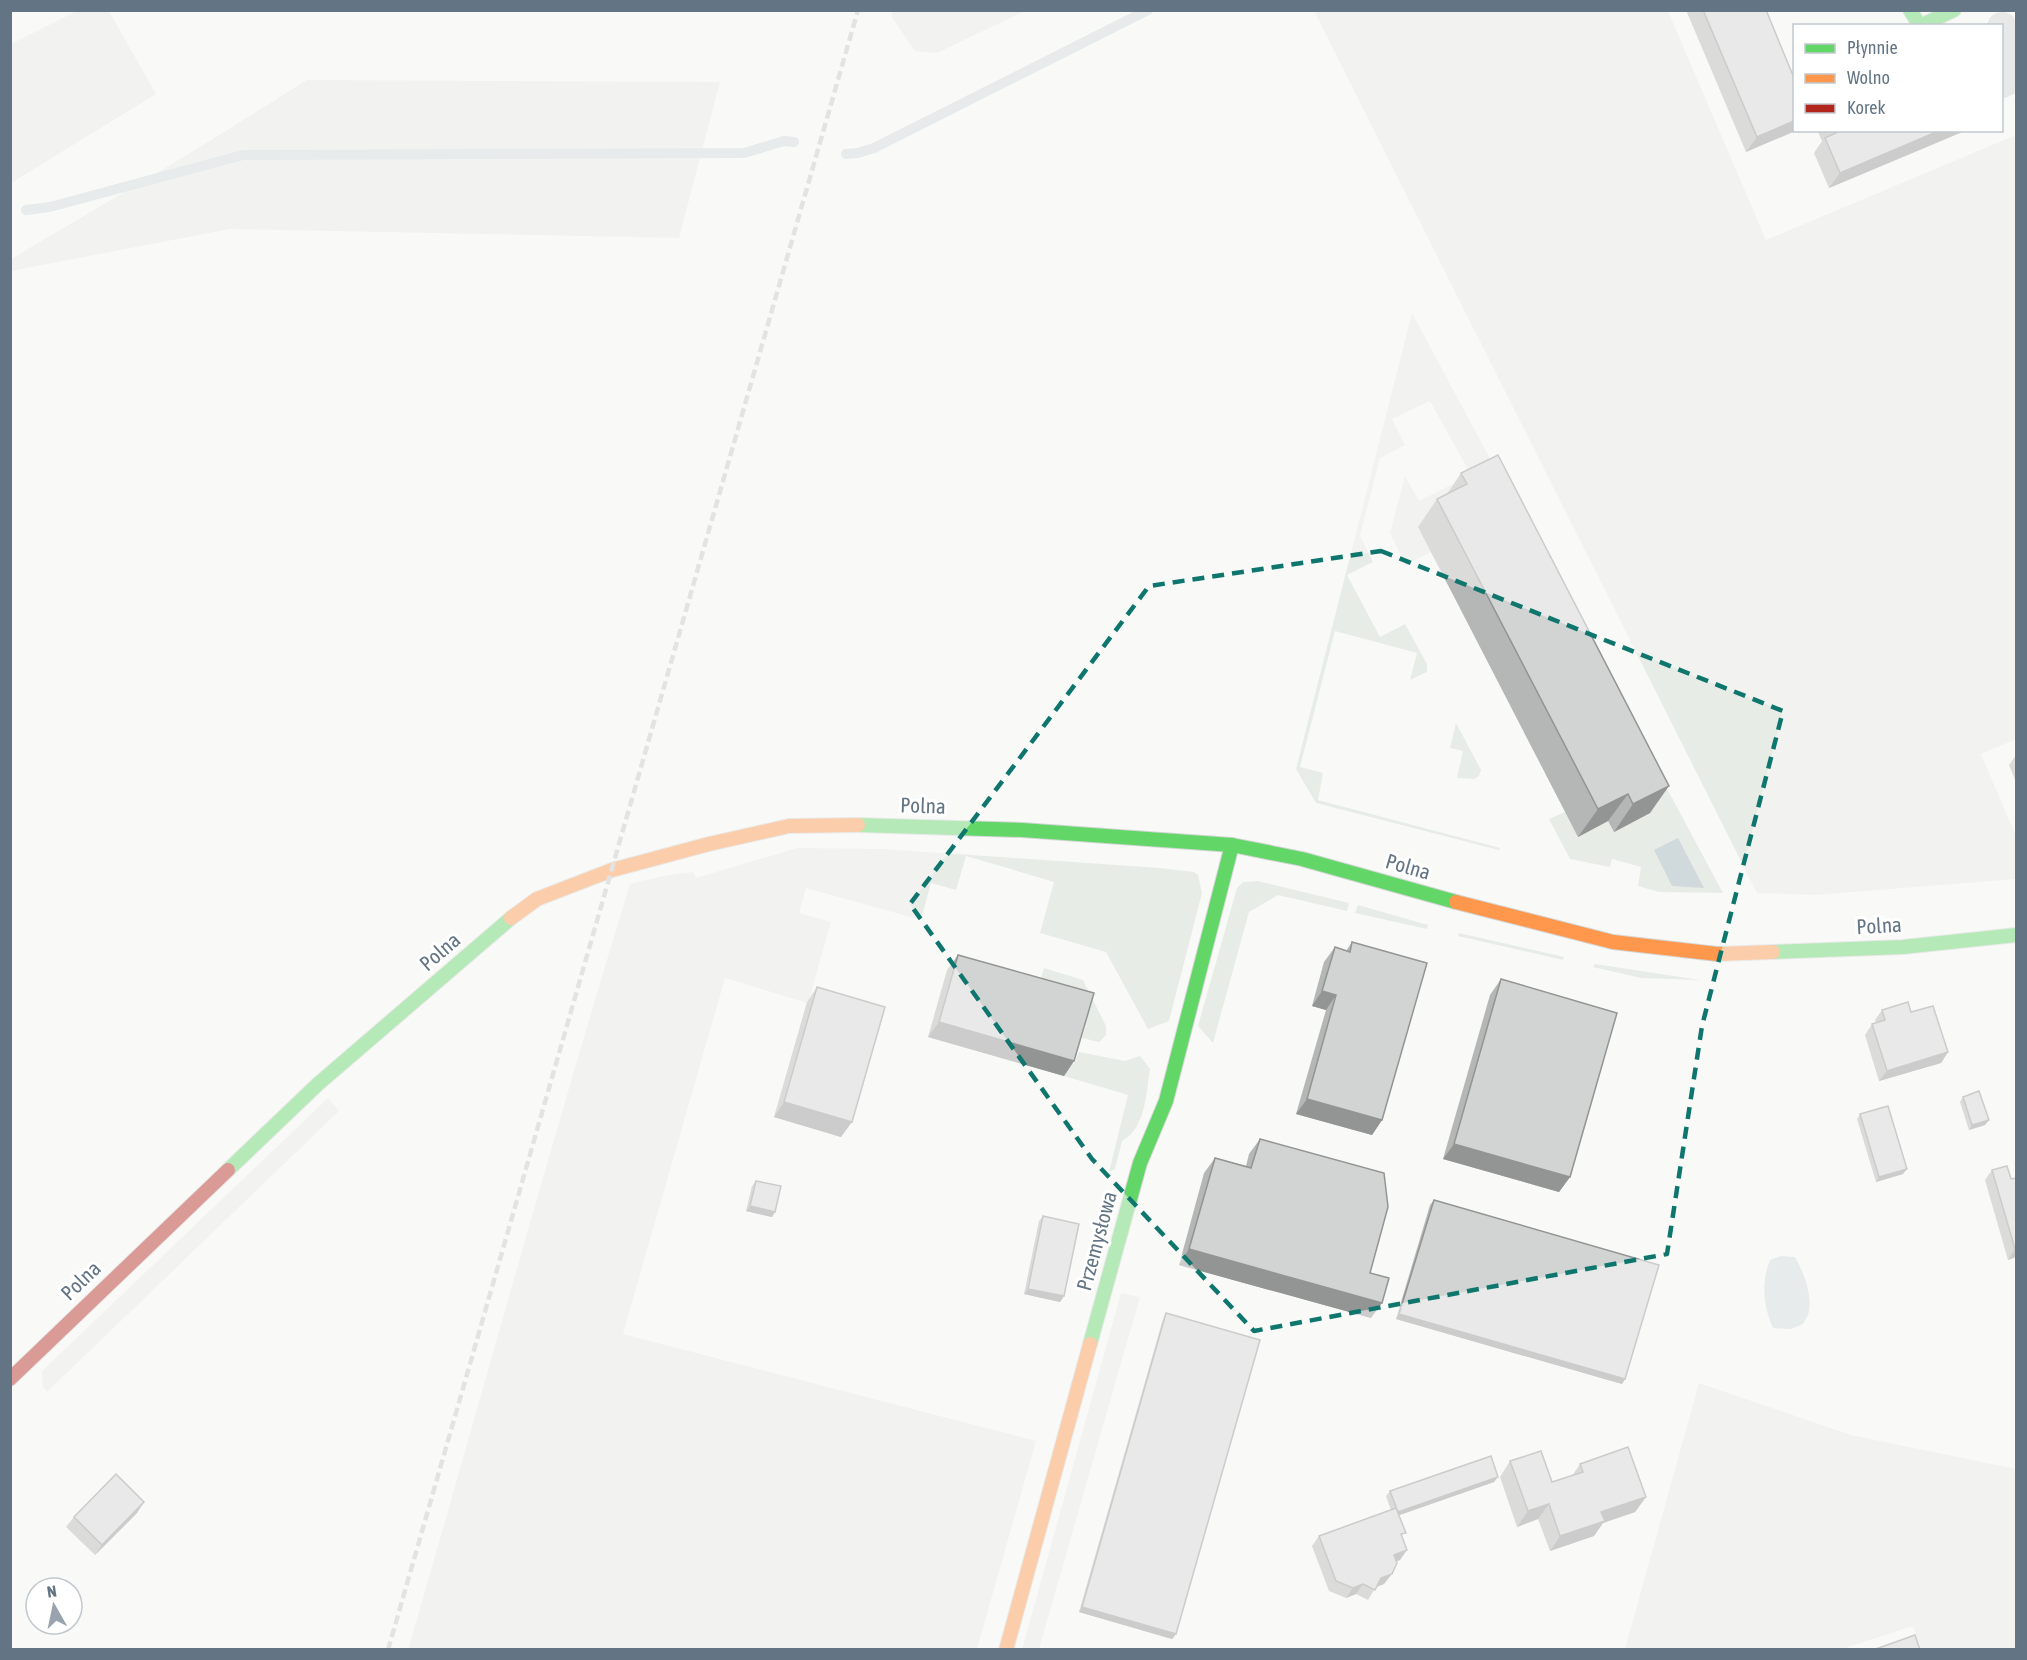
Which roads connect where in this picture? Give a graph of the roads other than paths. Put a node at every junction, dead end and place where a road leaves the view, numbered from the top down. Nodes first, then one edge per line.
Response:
1 (1910, 10) edge
2 (1954, 10) edge
3 (1994, 10) edge
4 (1919, 24) edge
5 (1924, 24) edge
6 (2000, 24) edge
7 (2003, 30) edge
8 (2016, 59) edge
9 (1232, 845) junction
10 (2016, 935) edge
11 (10, 1379) edge
12 (1006, 1650) edge

1 - 4 street
2 - 5 street
3 - 6 street
7 - 8 street
9 - 10 street, Polna
9 - 11 street, Polna
9 - 12 street, Przemysłowa

